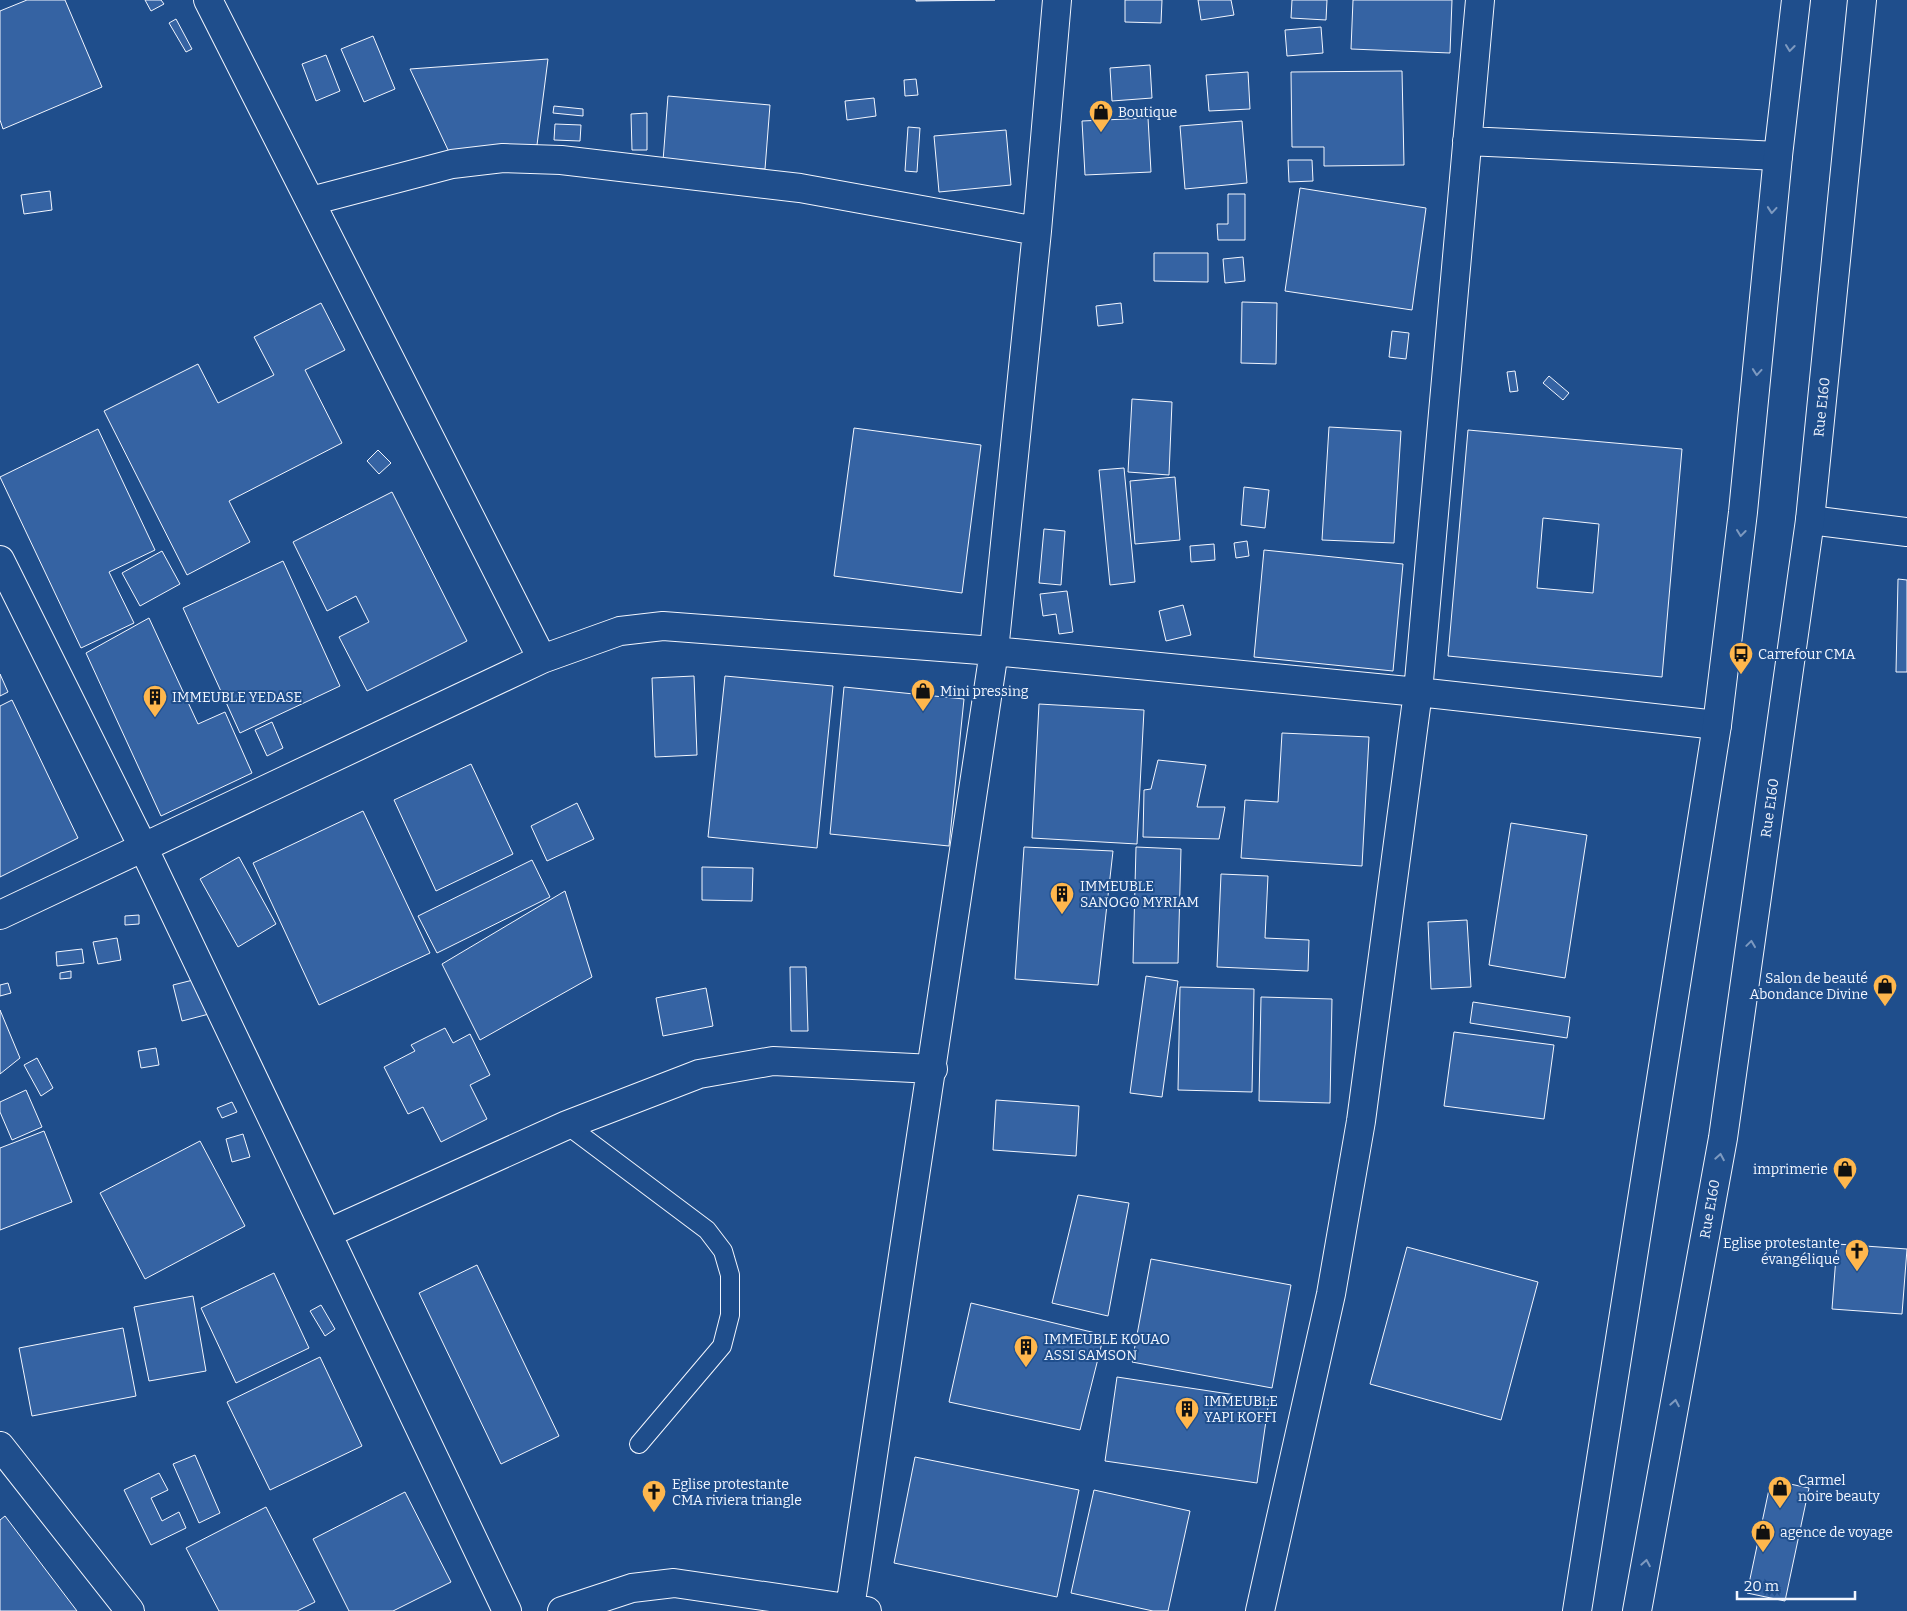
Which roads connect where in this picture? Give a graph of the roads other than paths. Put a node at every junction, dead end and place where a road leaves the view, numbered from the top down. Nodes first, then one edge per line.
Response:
1 (208, 0) edge
2 (1057, 0) edge
3 (1480, 0) edge
4 (1796, 0) edge
5 (1862, 0) edge
6 (1467, 141) junction
7 (1778, 156) junction
8 (311, 201) junction
9 (1037, 231) junction
10 (1810, 520) junction
11 (1907, 532) edge
12 (0, 560) edge
13 (994, 651) junction
14 (542, 659) junction
15 (1418, 692) junction
16 (1718, 725) junction
17 (143, 847) junction
18 (0, 914) edge
19 (932, 1069) junction
20 (567, 1125) junction
21 (328, 1233) junction
22 (638, 1444) dead end
23 (0, 1446) edge
24 (860, 1609) edge
25 (130, 1611) edge
26 (507, 1611) edge
27 (562, 1611) edge
28 (1260, 1611) edge
29 (1577, 1611) edge
30 (1637, 1611) edge

1 - 8 street
2 - 9 street
3 - 6 street
4 -> 7 street
5 - 10 street, Rue E160
6 - 7 street
6 - 15 street
7 -> 16 street
8 - 9 street
8 - 14 street
9 - 13 street
10 - 11 street
30 -> 10 street, Rue E160
12 - 17 street
13 - 14 street
13 - 15 street
13 - 19 street
14 - 17 street
15 - 16 street
15 - 28 street
16 - 29 street
17 - 18 street
17 - 21 street
19 - 20 street
19 - 24 street
20 - 21 street
20 - 22 lane
21 - 26 street
23 - 25 street
24 - 27 street

